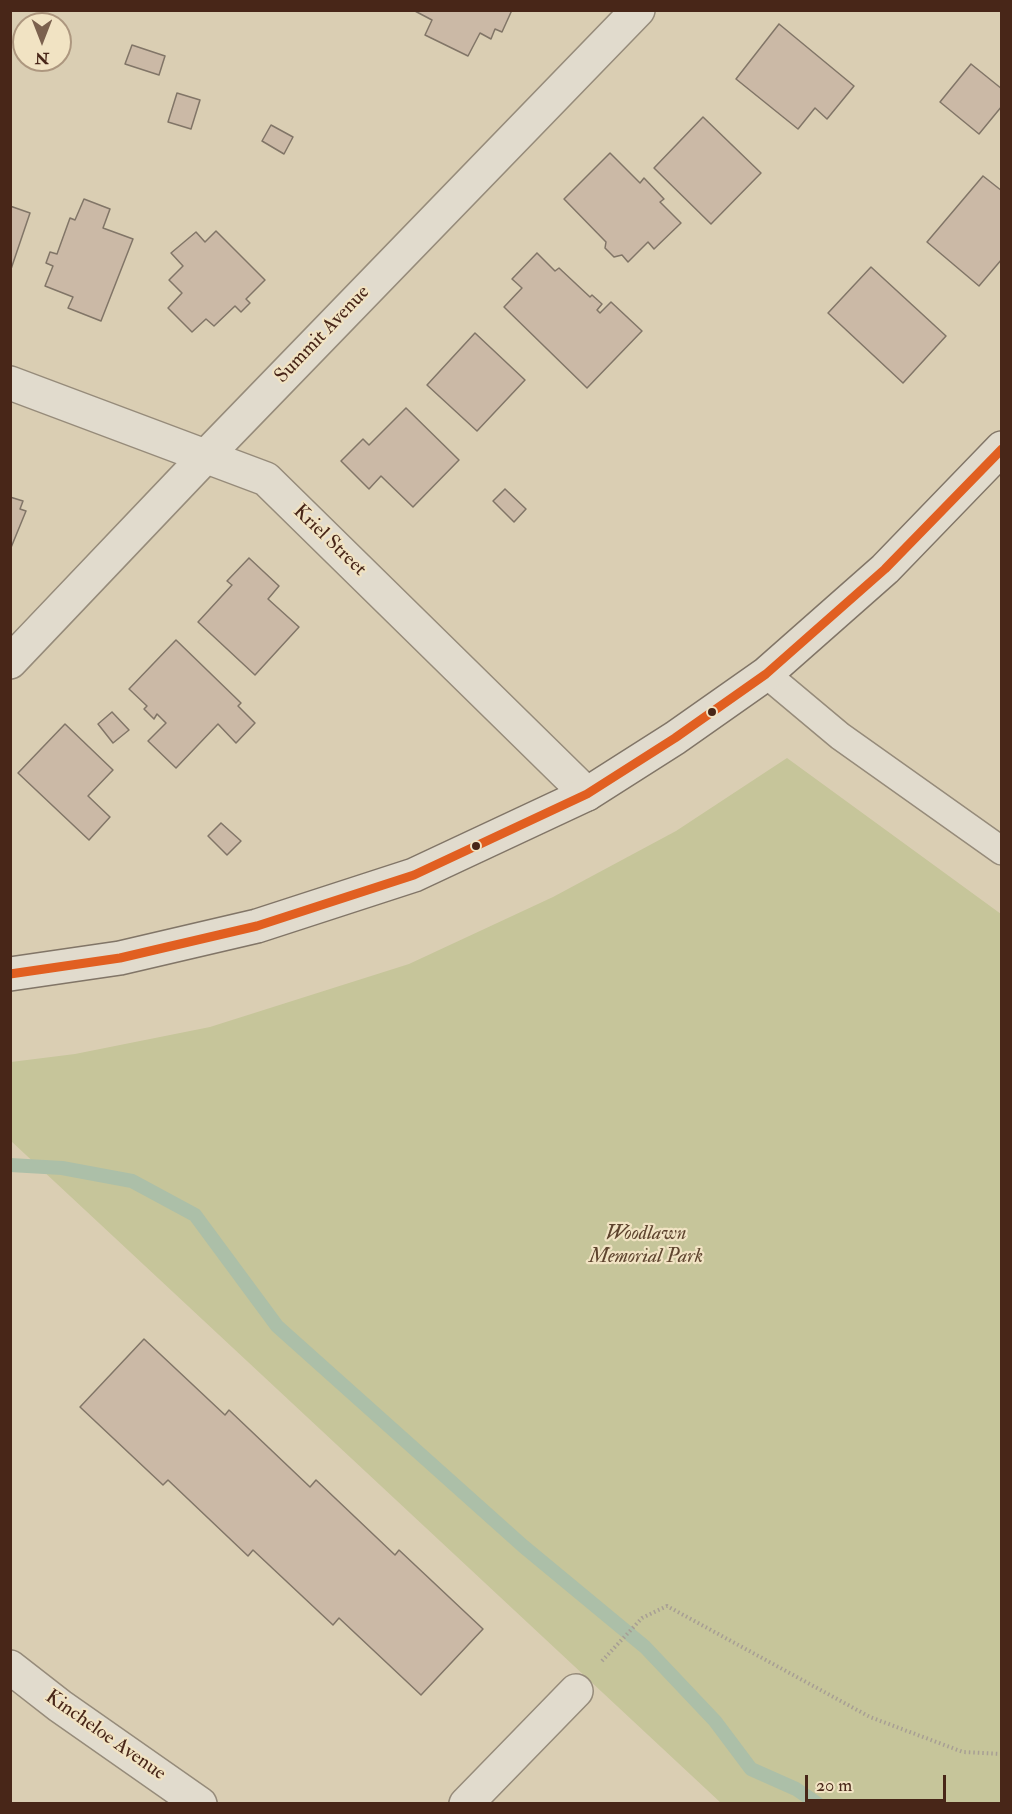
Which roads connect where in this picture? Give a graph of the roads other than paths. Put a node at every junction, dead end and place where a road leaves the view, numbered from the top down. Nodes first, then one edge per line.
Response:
1 (638, 10) edge
2 (10, 383) edge
3 (1002, 448) edge
4 (206, 456) junction
5 (10, 662) edge
6 (766, 674) junction
7 (587, 794) junction
8 (1002, 850) edge
9 (10, 974) edge
10 (10, 1667) edge
11 (576, 1691) dead end
12 (200, 1803) edge
13 (466, 1803) edge

1 - 4 street, Summit Avenue
2 - 4 street, Kriel Street
3 - 6 street
4 - 5 street, Summit Avenue
4 - 7 street, Kriel Street
6 - 7 street
6 - 8 lane
7 - 9 street
10 - 12 street, Kincheloe Avenue
11 - 13 street

